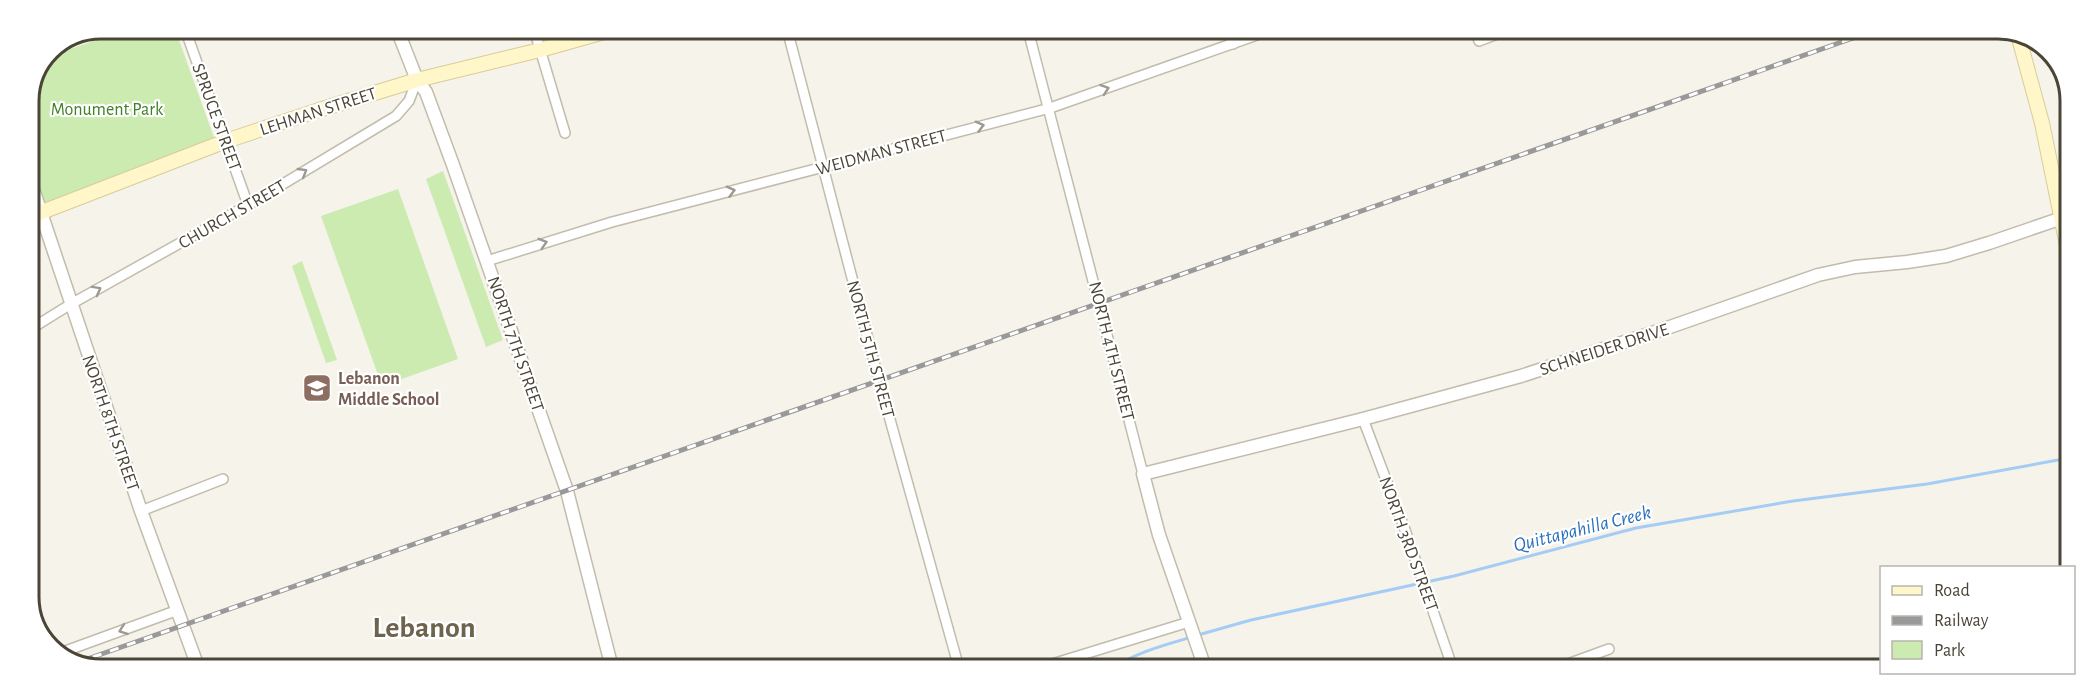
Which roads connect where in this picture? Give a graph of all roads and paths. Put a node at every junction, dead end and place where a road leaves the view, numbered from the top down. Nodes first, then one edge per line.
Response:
1 (189, 39) edge
2 (401, 39) edge
3 (537, 39) edge
4 (579, 39) edge
5 (790, 39) edge
6 (1031, 39) edge
7 (1231, 39) edge
8 (1247, 39) edge
9 (2020, 43) edge
10 (1233, 44) junction
11 (540, 50) junction
12 (417, 80) junction
13 (1050, 108) junction
14 (566, 133) dead end
15 (226, 141) junction
16 (823, 167) junction
17 (248, 205) junction
18 (2060, 208) edge
19 (39, 212) edge
20 (2060, 219) edge
21 (39, 224) edge
22 (487, 261) junction
23 (71, 304) junction
24 (39, 324) edge
25 (1363, 419) junction
26 (1143, 474) junction
27 (223, 479) dead end
28 (141, 511) junction
29 (178, 610) junction
30 (1192, 631) junction
31 (1609, 649) dead end
32 (69, 650) edge
33 (195, 659) edge
34 (610, 659) edge
35 (956, 659) edge
36 (1076, 659) edge
37 (1202, 659) edge
38 (1450, 659) edge
39 (1582, 659) edge

1 - 15 street, SPRUCE STREET
2 - 12 street, NORTH 7TH STREET
3 - 11 street
4 - 11 main road, LEHMAN STREET
5 - 16 street, NORTH 5TH STREET
6 - 13 street, NORTH 4TH STREET
7 - 10 street
8 - 10 street, WEIDMAN STREET
9 - 18 main road
13 -> 10 street, WEIDMAN STREET
11 - 12 main road, LEHMAN STREET
11 - 14 street
12 - 15 main road, LEHMAN STREET
17 -> 12 street, CHURCH STREET
12 - 22 street, NORTH 7TH STREET
16 -> 13 street, WEIDMAN STREET
13 - 26 street, NORTH 4TH STREET
15 - 17 street, SPRUCE STREET
15 - 19 main road, LEHMAN STREET
22 -> 16 street, WEIDMAN STREET
16 - 35 street, NORTH 5TH STREET
23 -> 17 street, CHURCH STREET
20 - 25 street, SCHNEIDER DRIVE
21 - 23 street, NORTH 8TH STREET
22 - 34 street, NORTH 7TH STREET
23 - 24 street, CHURCH STREET
23 - 28 street, NORTH 8TH STREET
25 - 26 street, SCHNEIDER DRIVE
25 - 38 street, NORTH 3RD STREET
26 - 30 street, NORTH 4TH STREET
27 - 28 street
28 - 29 street, NORTH 8TH STREET
29 -> 32 street
29 - 33 street, NORTH 8TH STREET
30 - 36 street
30 - 37 street, NORTH 4TH STREET
31 - 39 street

